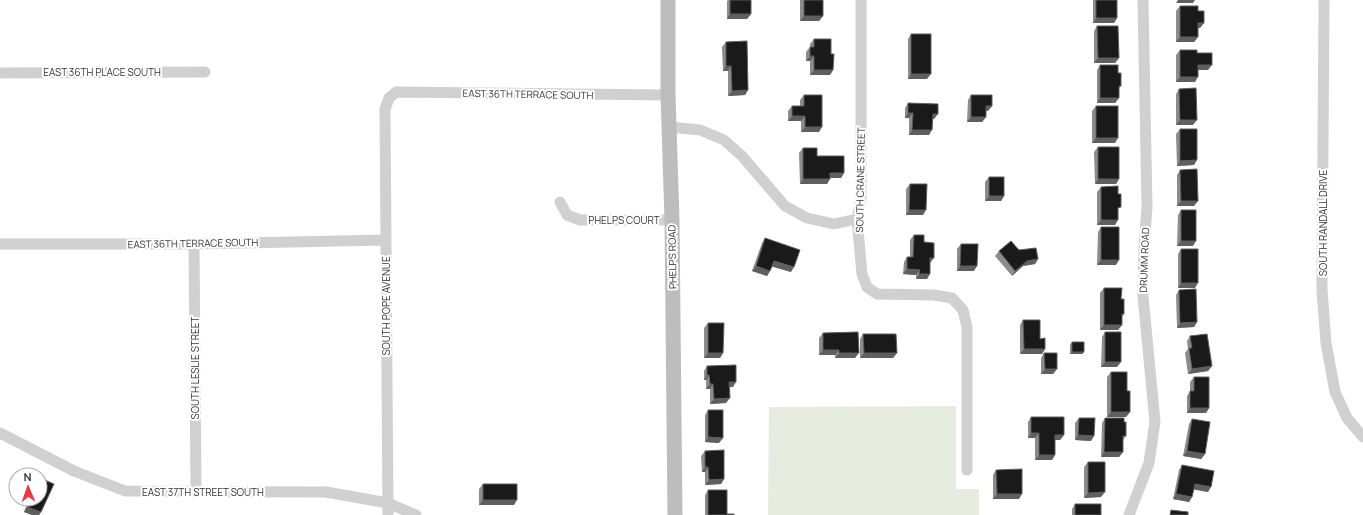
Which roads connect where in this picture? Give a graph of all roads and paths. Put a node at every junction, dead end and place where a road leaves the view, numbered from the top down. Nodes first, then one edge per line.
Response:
1 (668, 0) edge
2 (861, 0) edge
3 (1143, 0) edge
4 (1324, 0) edge
5 (205, 72) dead end
6 (0, 73) edge
7 (668, 95) junction
8 (389, 98) joint
9 (670, 127) junction
10 (560, 202) dead end
11 (857, 219) junction
12 (672, 220) junction
13 (386, 240) junction
14 (0, 244) edge
15 (194, 244) junction
16 (0, 433) edge
17 (1363, 437) edge
18 (967, 470) dead end
19 (196, 492) junction
20 (388, 503) junction
21 (388, 515) edge
22 (416, 515) edge
23 (675, 515) edge
24 (1129, 515) edge

1 - 7 street, PHELPS ROAD
2 - 11 street, SOUTH CRANE STREET
3 - 24 street, DRUMM ROAD
4 - 17 street, SOUTH RANDALL DRIVE
5 - 6 street, EAST 36TH PLACE SOUTH
7 - 8 street, EAST 36TH TERRACE SOUTH
7 - 9 street, PHELPS ROAD
8 - 13 street, SOUTH POPE AVENUE
9 - 11 street
9 - 12 street, PHELPS ROAD
10 - 12 street, PHELPS COURT
11 - 18 street, SOUTH CRANE STREET
12 - 23 street, PHELPS ROAD
13 - 15 street, EAST 36TH TERRACE SOUTH
13 - 20 street, SOUTH POPE AVENUE
14 - 15 street, EAST 36TH TERRACE SOUTH
15 - 19 street, SOUTH LESLIE STREET
16 - 19 street, EAST 37TH STREET SOUTH
19 - 20 street, EAST 37TH STREET SOUTH
20 - 21 street, SOUTH POPE AVENUE
20 - 22 street, EAST 37TH STREET SOUTH

